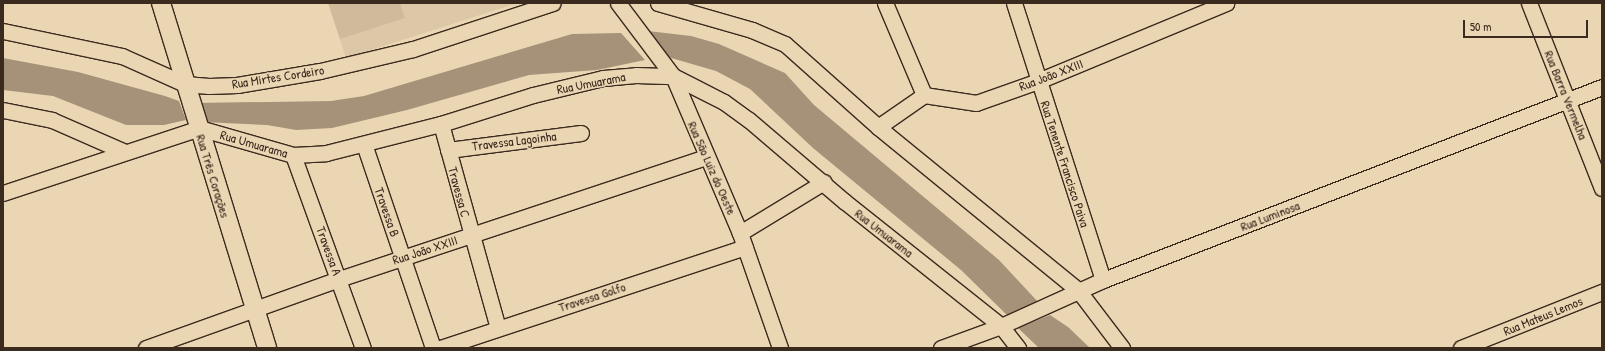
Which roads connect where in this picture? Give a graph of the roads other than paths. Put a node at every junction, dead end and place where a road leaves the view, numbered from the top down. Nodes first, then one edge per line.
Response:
1 (161, 3) edge
2 (552, 3) edge
3 (618, 3) edge
4 (658, 3) edge
5 (885, 3) edge
6 (1014, 3) edge
7 (1226, 3) edge
8 (1529, 3) edge
9 (3, 31) edge
10 (673, 76) junction
11 (1038, 81) junction
12 (184, 84) junction
13 (1602, 87) edge
14 (924, 95) junction
15 (1569, 101) junction
16 (3, 110) edge
17 (441, 124) junction
18 (878, 127) junction
19 (199, 128) junction
20 (581, 133) dead end
21 (364, 144) junction
22 (448, 150) junction
23 (123, 152) junction
24 (293, 155) junction
25 (706, 157) junction
26 (824, 182) junction
27 (1602, 188) edge
28 (3, 193) edge
29 (740, 233) junction
30 (470, 235) junction
31 (745, 247) junction
32 (403, 257) junction
33 (339, 279) junction
34 (1103, 280) junction
35 (1078, 290) junction
36 (1602, 292) edge
37 (254, 309) junction
38 (1001, 326) junction
39 (498, 328) junction
40 (146, 348) edge
41 (266, 348) edge
42 (363, 348) edge
43 (434, 348) edge
44 (440, 348) edge
45 (780, 348) edge
46 (941, 348) edge
47 (1018, 348) edge
48 (1122, 348) edge
49 (1461, 348) edge

1 - 12 street, Rua Três Corações
2 - 12 street, Rua Mirtes Cordeiro
3 - 10 street, Rua São Luiz do Oeste
4 - 18 street
5 - 14 street
6 - 11 street, Rua Tenente Francisco Paiva
7 - 11 street, Rua João XXIII
8 - 15 street, Rua Barra Vermelha
9 - 12 street, Rua Mirtes Cordeiro
10 - 17 street, Rua Umuarama
10 - 25 street, Rua São Luiz do Oeste
10 - 26 street, Rua Umuarama
11 - 14 street, Rua João XXIII
11 - 34 street, Rua Tenente Francisco Paiva
12 - 19 street, Rua Três Corações
13 - 15 street, Rua Luminosa
14 - 18 street
15 - 27 street, Rua Barra Vermelha
15 - 34 street, Rua Luminosa
16 - 23 street
17 - 21 street, Rua Umuarama
17 - 22 street, Travessa C
18 - 35 street
19 - 23 street
19 - 24 street, Rua Umuarama
19 - 37 street, Rua Três Corações
20 - 22 street, Travessa Lagoinha
21 - 24 street, Rua Umuarama
21 - 32 street, Travessa B
22 - 30 street, Travessa C
23 - 28 street
24 - 33 street, Travessa A
25 - 29 street, Rua São Luiz do Oeste
25 - 30 street, Rua João XXIII
26 - 29 street
26 - 38 street, Rua Umuarama
29 - 31 street, Rua São Luiz do Oeste
30 - 32 street, Rua João XXIII
30 - 39 street, Travessa C
31 - 39 street, Travessa Golfo
31 - 45 street, Rua São Luiz do Oeste
32 - 33 street, Rua João XXIII
32 - 43 street, Travessa B
33 - 37 street, Rua João XXIII
33 - 42 street, Travessa A
34 - 35 street, Rua Luminosa
35 - 38 street, Rua Luminosa
35 - 48 street
36 - 49 street, Rua Mateus Lemos
37 - 40 street, Rua João XXIII
37 - 41 street, Rua Três Corações
38 - 46 street, Rua Luminosa
38 - 47 street, Rua Umuarama
39 - 44 street, Travessa Golfo

